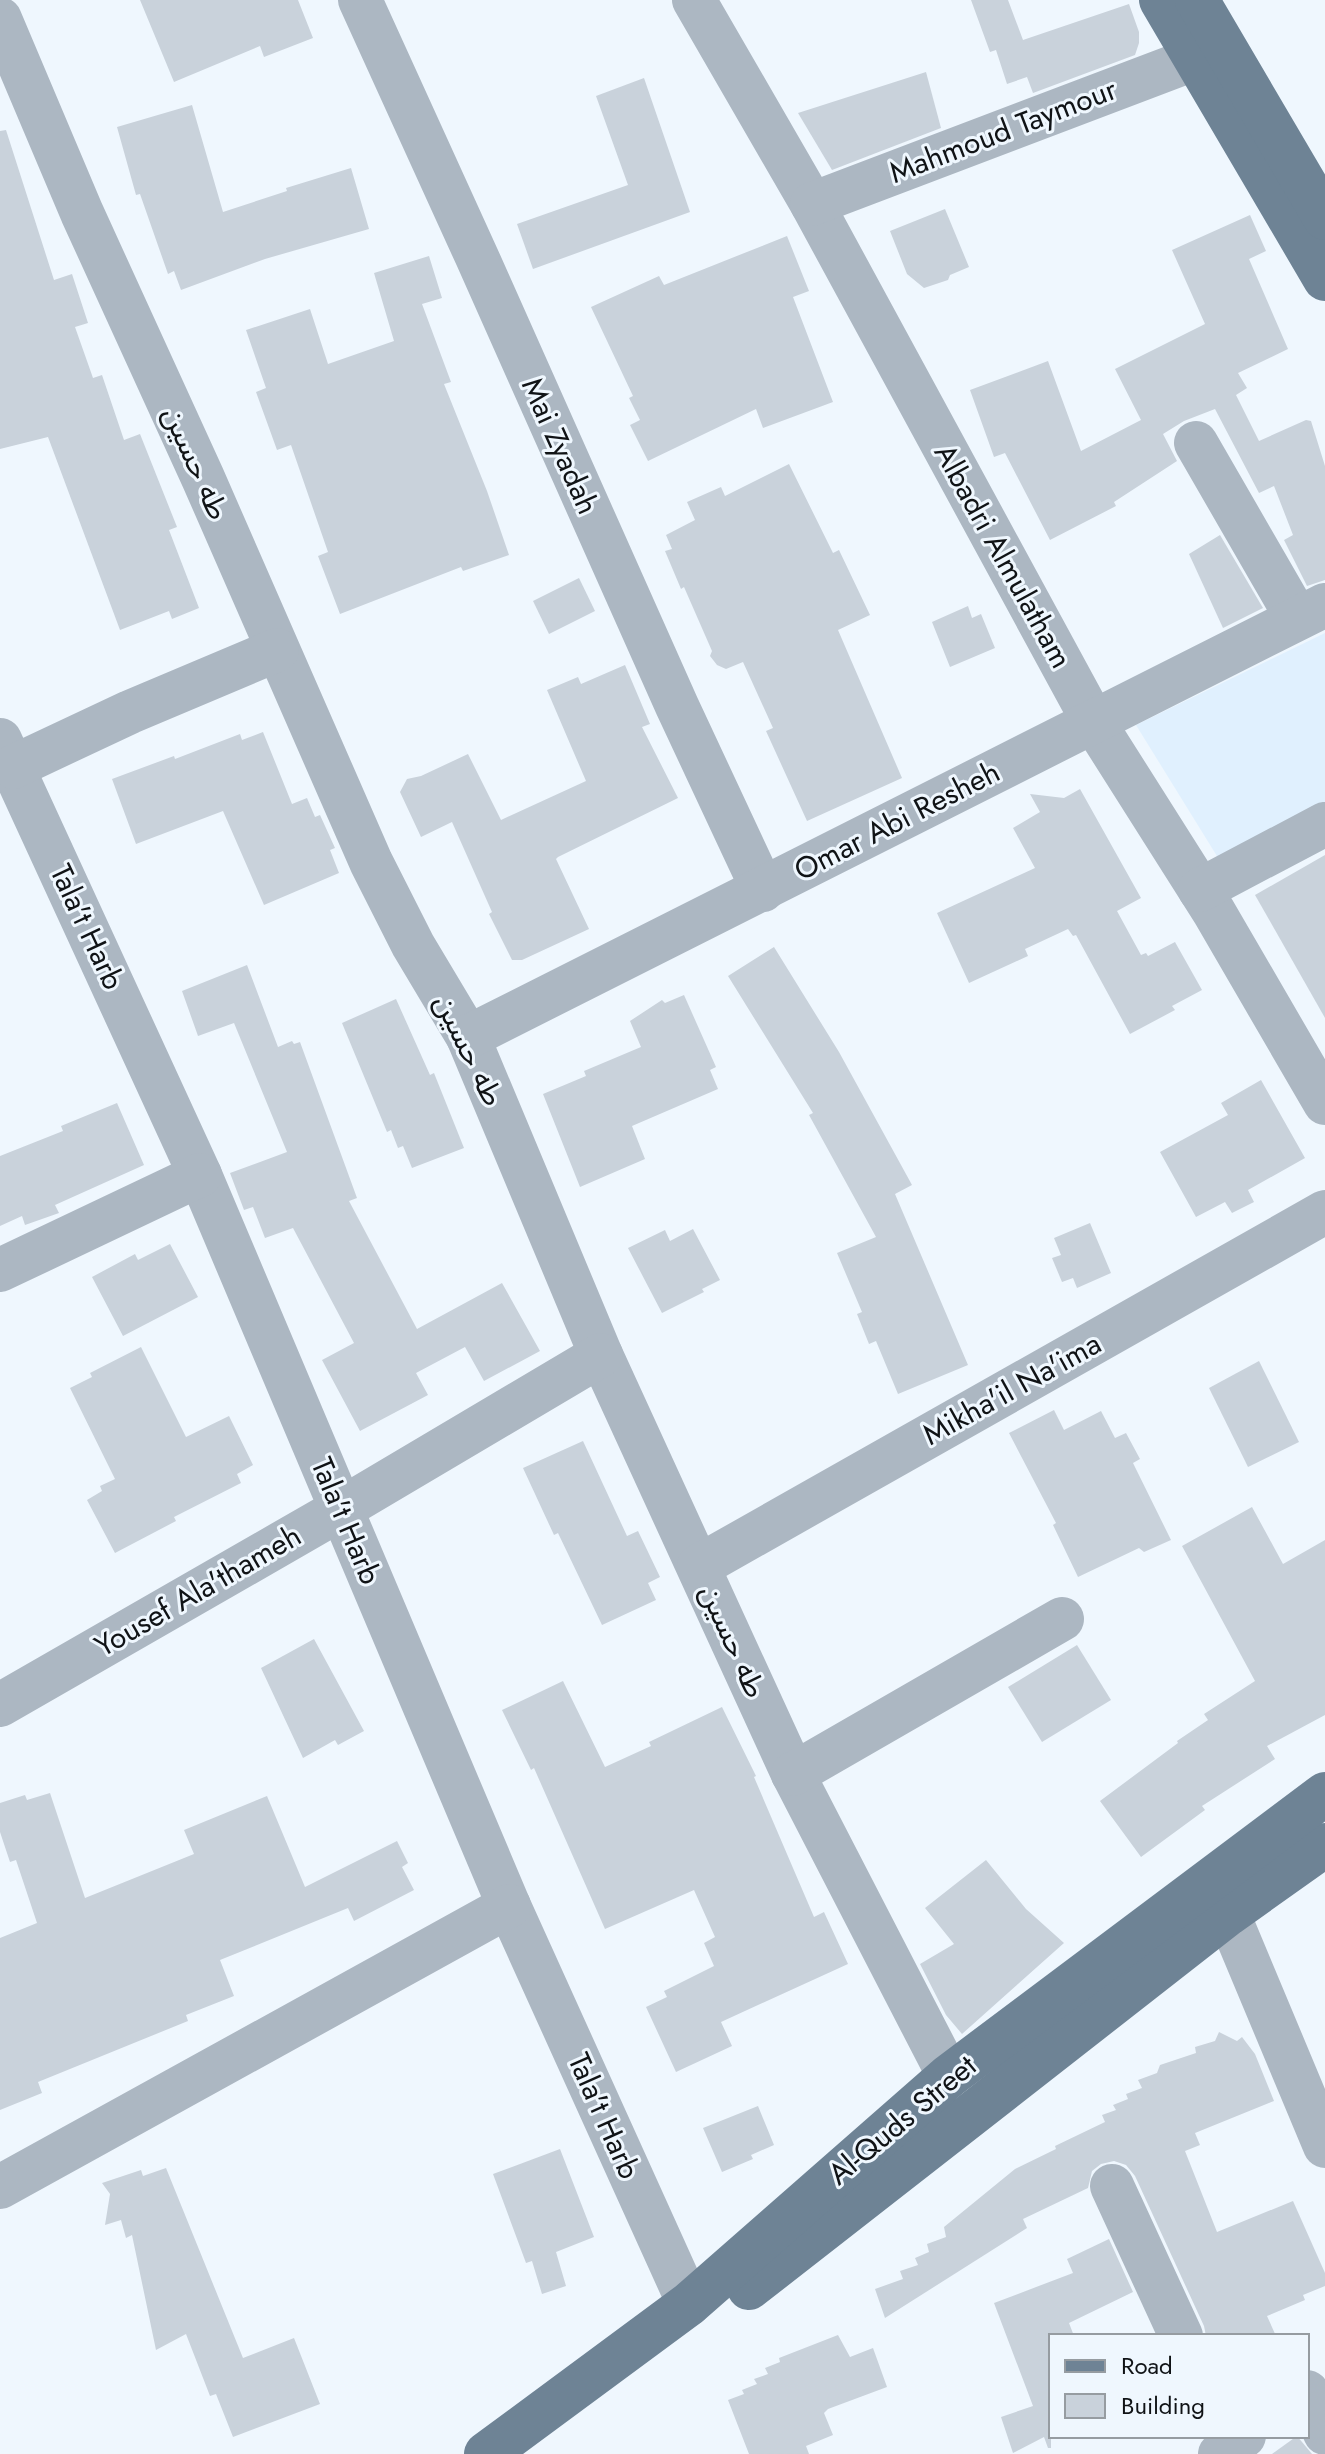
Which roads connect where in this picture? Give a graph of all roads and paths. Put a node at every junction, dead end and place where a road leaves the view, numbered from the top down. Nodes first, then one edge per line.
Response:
1 (360, 0) edge
2 (694, 0) edge
3 (1161, 0) edge
4 (1197, 0) edge
5 (0, 19) edge
6 (1194, 59) junction
7 (812, 204) junction
8 (1325, 218) edge
9 (1325, 279) edge
10 (1196, 443) dead end
11 (1311, 611) edge
12 (277, 650) junction
13 (1093, 721) junction
14 (6, 753) edge
15 (1325, 824) edge
16 (763, 890) junction
17 (1200, 890) junction
18 (468, 1037) junction
19 (1325, 1103) edge
20 (200, 1175) junction
21 (1325, 1212) edge
22 (0, 1270) edge
23 (601, 1355) junction
24 (341, 1509) junction
25 (699, 1566) junction
26 (1062, 1619) dead end
27 (0, 1705) edge
28 (793, 1774) junction
29 (1325, 1794) edge
30 (1325, 1845) edge
31 (509, 1906) junction
32 (1228, 1914) junction
33 (949, 2076) junction
34 (1325, 2146) edge
35 (1112, 2186) dead end
36 (0, 2187) edge
37 (689, 2304) junction
38 (1180, 2334) edge
39 (1325, 2374) edge
40 (1309, 2388) edge
41 (1309, 2395) edge
42 (1325, 2433) edge
43 (486, 2454) edge
44 (536, 2454) edge

1 - 16 street, Mai Zyadah
2 - 7 street, Albadri Almulatham
3 - 6 main road
4 - 8 main road
5 - 12 street, طه حسين
6 - 7 street, Mahmoud Taymour
6 - 9 main road
7 - 13 street, Albadri Almulatham
10 - 11 street
11 - 13 street, Omar Abi Resheh
12 - 14 street
12 - 18 street, طه حسين
13 - 16 street, Omar Abi Resheh
13 - 17 street, Albadri Almulatham
14 - 20 street, Tala't Harb
15 - 17 street
16 - 18 street, Omar Abi Resheh
17 - 19 street, Albadri Almulatham
18 - 23 street, طه حسين
20 - 22 street
20 - 24 street, Tala't Harb
21 - 25 street, Mikha'il Na'ima
23 - 24 street, Yousef Ala'thameh
23 - 25 street, طه حسين
24 - 27 street, Yousef Ala'thameh
24 - 31 street, Tala't Harb
25 - 28 street, طه حسين
26 - 28 street
28 - 33 street, طه حسين
29 - 33 main road, Al-Quds Street
30 - 32 main road
31 - 36 street
31 - 37 street, Tala't Harb
32 - 34 street
32 - 44 main road
33 - 37 main road, Al-Quds Street
35 - 38 street
37 - 43 main road, Al-Quds Street
39 - 40 street
41 - 42 street

